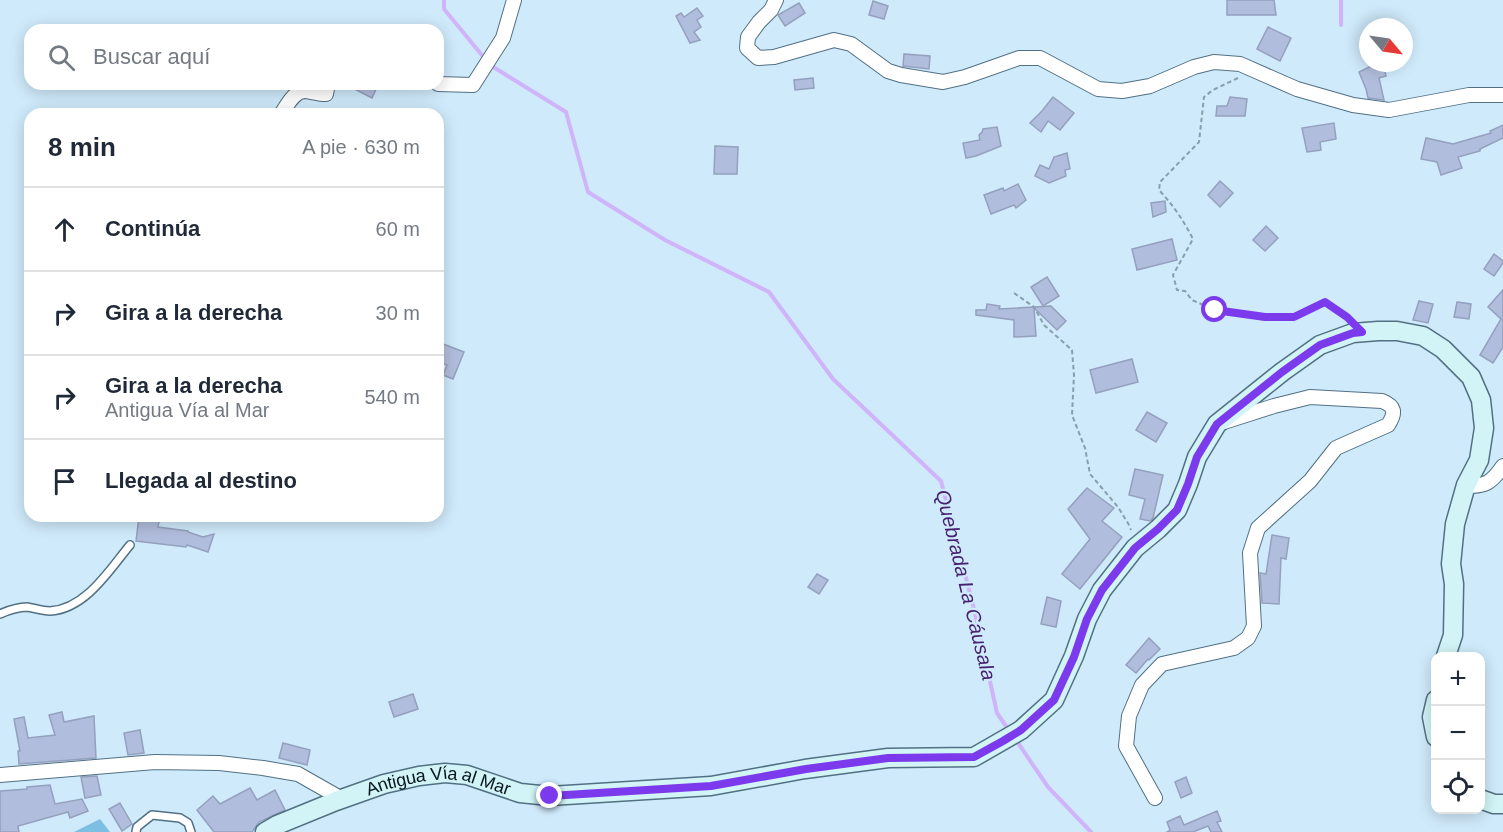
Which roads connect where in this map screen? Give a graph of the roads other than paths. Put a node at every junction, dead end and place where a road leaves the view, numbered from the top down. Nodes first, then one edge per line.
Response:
1 (514, 0) edge
2 (776, 0) edge
3 (444, 84) edge
4 (304, 90) edge
5 (304, 90) edge
6 (327, 90) edge
7 (1503, 95) edge
8 (286, 108) edge
9 (1217, 424) junction
10 (1503, 466) edge
11 (1466, 485) junction
12 (130, 545) dead end
13 (0, 614) edge
14 (1447, 652) edge
15 (0, 775) edge
16 (1155, 798) dead end
17 (342, 799) junction
18 (1485, 801) edge
19 (1503, 804) edge
20 (136, 832) edge
21 (191, 832) edge
22 (265, 832) edge

1 - 3 street
2 - 7 street
4 - 6 street
5 - 8 street
9 - 11 main road, Antigua Vía al Mar
9 - 16 street
9 - 17 main road, Antigua Vía al Mar
10 - 11 street
11 - 14 main road, Antigua Vía al Mar
12 - 13 lane
15 - 17 street
17 - 22 main road, Antigua Vía al Mar
18 - 19 main road
20 - 21 lane

